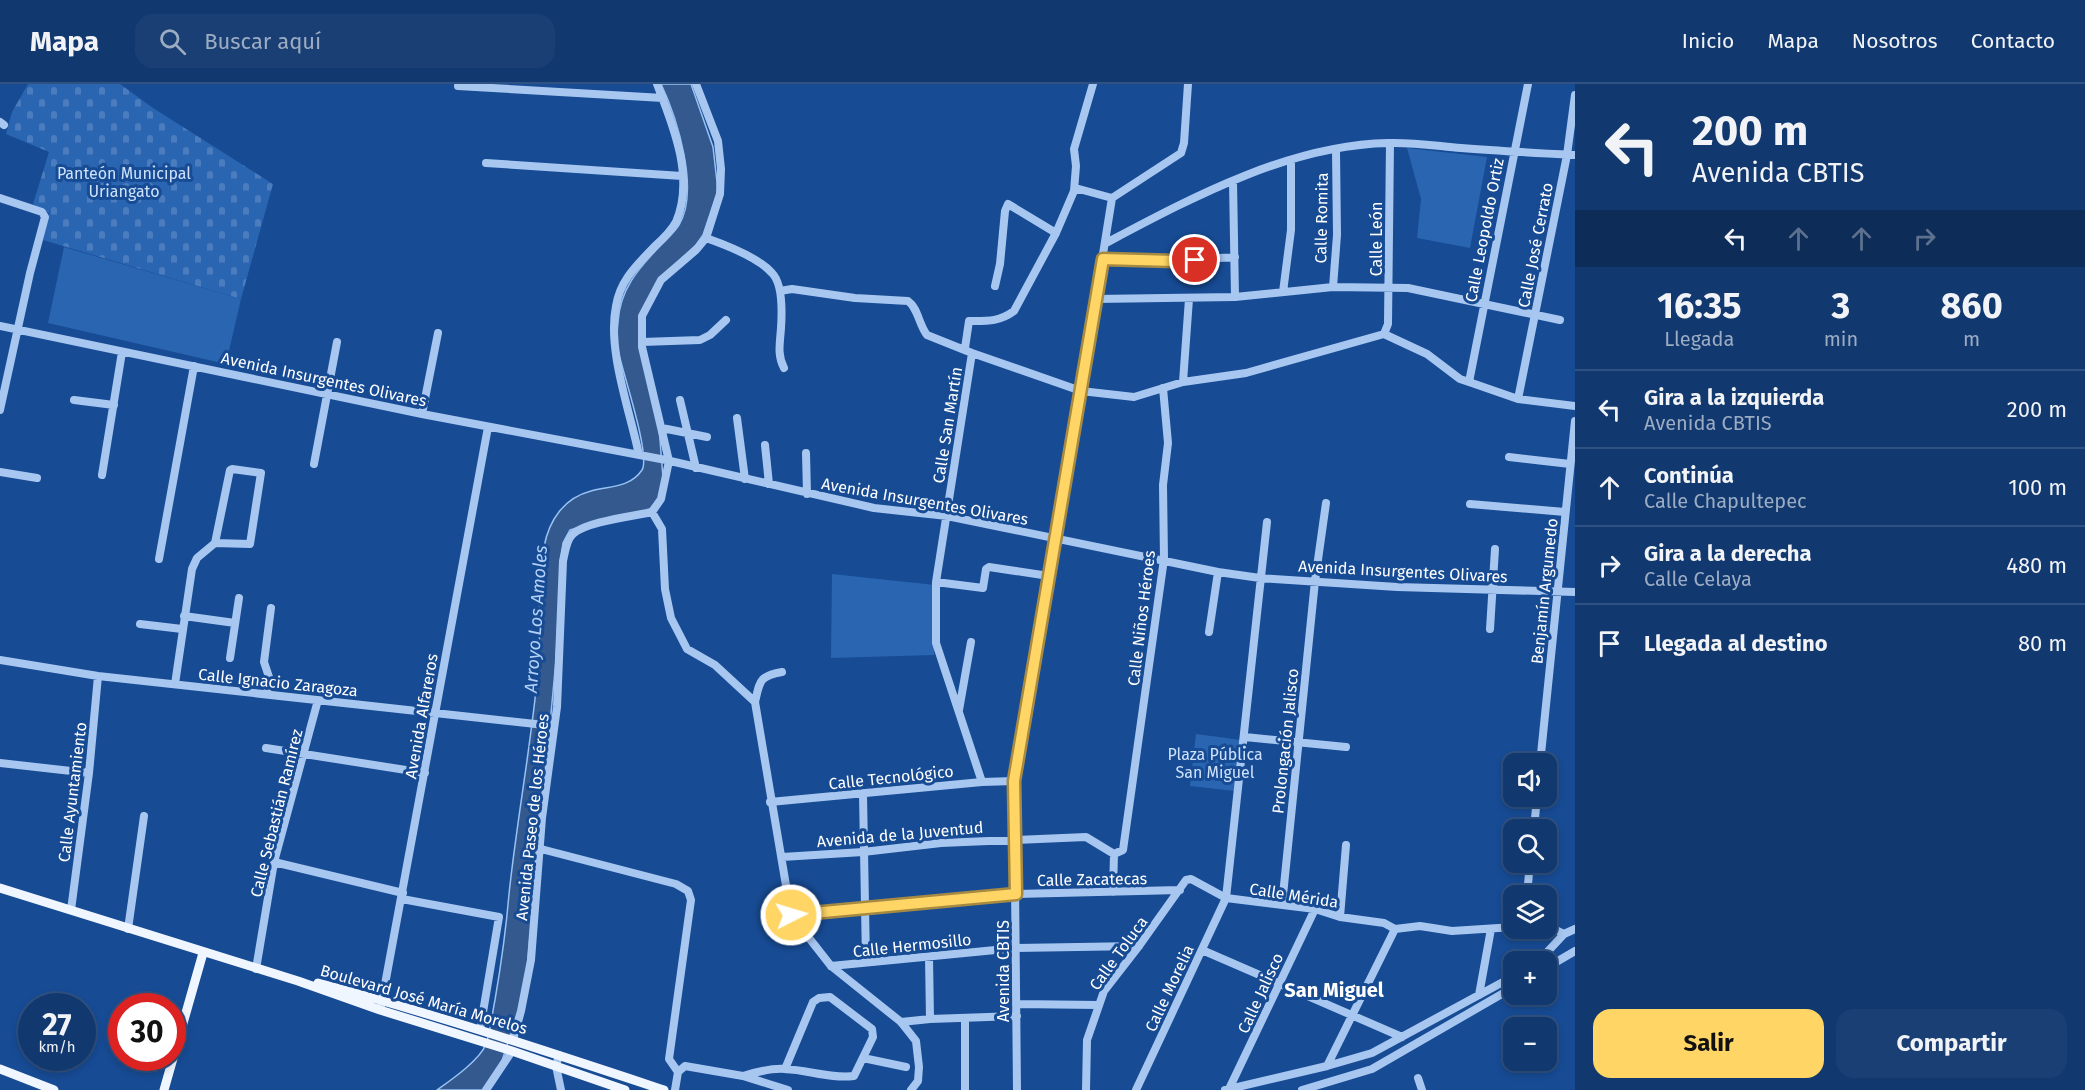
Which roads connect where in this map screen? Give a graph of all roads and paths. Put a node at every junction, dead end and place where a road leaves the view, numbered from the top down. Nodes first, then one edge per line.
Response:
1 (657, 84) edge
2 (696, 84) edge
3 (1093, 84) edge
4 (1188, 84) edge
5 (1527, 84) edge
6 (458, 86) dead end
7 (1575, 95) edge
8 (663, 98) junction
9 (1390, 143) junction
10 (1335, 150) junction
11 (1514, 152) junction
12 (1571, 155) edge
13 (1291, 160) junction
14 (486, 163) dead end
15 (682, 176) junction
16 (1233, 181) junction
17 (1074, 191) junction
18 (0, 198) edge
19 (1112, 198) junction
20 (1056, 233) junction
21 (706, 238) junction
22 (1106, 243) junction
23 (1235, 257) junction
24 (1103, 259) junction
25 (995, 286) dead end
26 (1333, 287) junction
27 (1389, 287) junction
28 (780, 291) junction
29 (1283, 292) junction
30 (1235, 297) junction
31 (1095, 299) junction
32 (1188, 299) junction
33 (1483, 304) junction
34 (1535, 315) junction
35 (726, 320) dead end
36 (1560, 320) dead end
37 (0, 326) edge
38 (17, 330) junction
39 (438, 333) dead end
40 (1384, 334) junction
41 (337, 342) dead end
42 (642, 342) junction
43 (969, 351) junction
44 (122, 352) junction
45 (194, 366) junction
46 (784, 368) dead end
47 (1183, 382) junction
48 (1469, 382) junction
49 (1162, 388) junction
50 (1081, 391) junction
51 (327, 395) junction
52 (1518, 399) junction
53 (74, 400) dead end
54 (680, 400) dead end
55 (114, 405) junction
56 (1575, 406) edge
57 (0, 410) edge
58 (422, 414) junction
59 (737, 418) dead end
60 (1575, 421) edge
61 (488, 427) junction
62 (662, 428) junction
63 (688, 433) junction
64 (707, 437) dead end
65 (765, 445) dead end
66 (806, 453) dead end
67 (641, 456) junction
68 (1509, 458) dead end
69 (667, 461) junction
70 (315, 464) dead end
71 (1570, 464) junction
72 (696, 468) junction
73 (0, 472) edge
74 (102, 475) dead end
75 (37, 478) dead end
76 (745, 479) junction
77 (769, 484) junction
78 (807, 494) junction
79 (1326, 503) dead end
80 (1470, 504) dead end
81 (652, 512) junction
82 (1565, 512) junction
83 (946, 516) junction
84 (1267, 522) dead end
85 (1056, 537) junction
86 (215, 543) junction
87 (1495, 549) dead end
88 (159, 559) dead end
89 (1164, 559) junction
90 (1218, 572) junction
91 (1049, 576) junction
92 (1260, 578) junction
93 (1315, 581) junction
94 (936, 582) junction
95 (1492, 590) junction
96 (1557, 591) junction
97 (1575, 592) edge
98 (238, 598) dead end
99 (271, 608) dead end
100 (184, 616) junction
101 (235, 623) junction
102 (140, 624) dead end
103 (182, 629) junction
104 (1490, 629) dead end
105 (1209, 632) dead end
106 (971, 642) dead end
107 (230, 658) dead end
108 (0, 660) edge
109 (782, 672) dead end
110 (98, 676) junction
111 (175, 684) junction
112 (267, 694) junction
113 (318, 700) junction
114 (755, 702) junction
115 (959, 712) junction
116 (435, 714) junction
117 (553, 726) junction
118 (1245, 737) junction
119 (1298, 742) junction
120 (1346, 747) dead end
121 (266, 748) dead end
122 (1541, 753) edge
123 (303, 754) junction
124 (0, 763) edge
125 (88, 773) junction
126 (425, 773) junction
127 (1014, 781) junction
128 (982, 782) junction
129 (863, 794) junction
130 (770, 802) junction
131 (144, 816) dead end
132 (1016, 839) junction
133 (1346, 845) dead end
134 (541, 849) junction
135 (863, 852) junction
136 (1114, 854) junction
137 (782, 857) junction
138 (274, 861) junction
139 (1191, 879) joint
140 (0, 888) edge
141 (1180, 890) junction
142 (1113, 892) junction
143 (1016, 894) junction
144 (402, 896) junction
145 (1226, 898) junction
146 (1282, 905) junction
147 (863, 909) junction
148 (1315, 909) junction
149 (71, 910) junction
150 (791, 915) junction
151 (1340, 917) junction
152 (1503, 928) edge
153 (128, 929) junction
154 (1395, 929) junction
155 (1491, 929) junction
156 (1575, 929) edge
157 (1557, 933) edge
158 (1562, 937) junction
159 (1139, 946) junction
160 (1016, 948) junction
161 (1202, 950) junction
162 (1549, 951) edge
163 (203, 952) junction
164 (1572, 953) edge
165 (929, 957) junction
166 (866, 962) junction
167 (1557, 962) edge
168 (831, 966) junction
169 (256, 969) junction
170 (298, 981) junction
171 (1503, 982) edge
172 (1280, 983) junction
173 (1503, 993) edge
174 (1479, 995) junction
175 (382, 1000) junction
176 (1016, 1004) junction
177 (1098, 1005) junction
178 (380, 1010) junction
179 (1353, 1015) junction
180 (1017, 1016) junction
181 (930, 1019) junction
182 (965, 1019) junction
183 (901, 1022) junction
184 (482, 1031) junction
185 (1402, 1037) junction
186 (512, 1040) junction
187 (509, 1051) junction
188 (559, 1055) junction
189 (863, 1058) junction
190 (556, 1066) junction
191 (1327, 1066) junction
192 (906, 1067) dead end
193 (0, 1069) edge
194 (784, 1069) junction
195 (678, 1072) junction
196 (743, 1076) junction
197 (1418, 1078) dead end
198 (918, 1081) junction
199 (32, 1086) edge
200 (1252, 1087) edge
201 (54, 1090) edge
202 (164, 1090) edge
203 (486, 1090) edge
204 (561, 1090) edge
205 (625, 1090) edge
206 (664, 1090) edge
207 (675, 1090) edge
208 (788, 1090) edge
209 (911, 1090) edge
210 (924, 1090) edge
211 (966, 1090) edge
212 (1017, 1090) edge
213 (1086, 1090) edge
214 (1136, 1090) edge
215 (1227, 1090) edge
216 (1302, 1090) edge
217 (1422, 1090) edge

1 - 8 street
2 - 21 street
3 - 17 street
4 - 19 street
5 - 11 street, Calle Leopoldo Ortiz
6 - 8 street
7 - 12 street, Calle José Cerrato
8 - 15 street
9 - 10 street
9 - 11 street
9 - 27 street, Calle León
10 - 13 street
10 - 26 street, Calle Romita
11 - 12 street
11 - 33 street, Calle Leopoldo Ortiz
12 - 34 street, Calle José Cerrato
13 - 16 street
13 - 29 street
14 - 15 street
15 - 67 street
16 - 22 street
16 - 23 street
17 - 19 street
17 - 20 street
18 - 38 street
19 - 22 street, Avenida CBTIS
20 - 25 street
20 - 43 street, Calle San Martín
21 - 28 street
21 - 42 street
22 - 24 street, Avenida CBTIS
23 - 24 street
23 - 30 street
24 - 31 street, Avenida CBTIS
26 - 27 street
26 - 29 street
27 - 33 street
27 - 40 street, Calle León
28 - 43 street
28 - 46 street
29 - 30 street
30 - 32 street
31 - 32 street
31 - 50 street, Avenida CBTIS
32 - 47 street
33 - 34 street
33 - 48 street, Calle Leopoldo Ortiz
34 - 36 street
34 - 52 street, Calle José Cerrato
35 - 42 street
37 - 38 street, Avenida Insurgentes Olivares
38 - 44 street, Avenida Insurgentes Olivares
38 - 57 street
39 - 58 street
40 - 47 street
40 - 48 street
41 - 51 street
42 - 62 street
43 - 50 street
43 - 83 street, Calle San Martín
44 - 45 street, Avenida Insurgentes Olivares
44 - 55 street
45 - 51 street, Avenida Insurgentes Olivares
45 - 88 street
47 - 49 street
48 - 52 street
49 - 50 street
49 - 89 street, Calle Niños Héroes
50 - 85 street, Avenida CBTIS
51 - 58 street, Avenida Insurgentes Olivares
51 - 70 street
52 - 56 street
53 - 55 street
54 - 63 street
55 - 74 street
58 - 61 street, Avenida Insurgentes Olivares
59 - 76 street
60 - 71 street, Benjamín Argumedo
61 - 67 street, Avenida Insurgentes Olivares
61 - 116 street, Avenida Alfareros
62 - 63 street
62 - 69 street
63 - 64 street
63 - 72 street
65 - 77 street
66 - 78 street
67 - 69 street, Avenida Insurgentes Olivares
68 - 71 street
69 - 72 street, Avenida Insurgentes Olivares
69 - 81 street
71 - 82 street, Benjamín Argumedo
72 - 76 street, Avenida Insurgentes Olivares
73 - 75 street
76 - 77 street, Avenida Insurgentes Olivares
77 - 78 street, Avenida Insurgentes Olivares
78 - 83 street, Avenida Insurgentes Olivares
79 - 93 street, Prolongación Jalisco
80 - 82 street
81 - 114 street
81 - 117 street, Avenida Paseo de los Héroes
82 - 96 street, Benjamín Argumedo
83 - 85 street, Avenida Insurgentes Olivares
83 - 94 street, Calle San Martín
84 - 92 street, Calle Morelia
85 - 89 street, Avenida Insurgentes Olivares
85 - 91 street, Avenida CBTIS
86 - 86 street
86 - 100 street
87 - 95 street
89 - 90 street, Avenida Insurgentes Olivares
89 - 136 street, Calle Niños Héroes
90 - 92 street, Avenida Insurgentes Olivares
90 - 105 street
91 - 94 street
91 - 127 street, Avenida CBTIS
92 - 93 street, Avenida Insurgentes Olivares
92 - 118 street, Calle Morelia
93 - 95 street, Avenida Insurgentes Olivares
93 - 119 street, Prolongación Jalisco
94 - 115 street, Calle San Martín
95 - 96 street, Avenida Insurgentes Olivares
95 - 104 street
96 - 97 street, Avenida Insurgentes Olivares
96 - 122 street, Benjamín Argumedo
98 - 101 street
99 - 112 street
100 - 101 street
100 - 103 street
101 - 107 street
102 - 103 street
103 - 111 street
106 - 115 street
108 - 110 street, Calle Ignacio Zaragoza
109 - 114 street
110 - 111 street, Calle Ignacio Zaragoza
110 - 125 street, Calle Ayuntamiento
111 - 112 street, Calle Ignacio Zaragoza
112 - 113 street, Calle Ignacio Zaragoza
113 - 116 street, Calle Ignacio Zaragoza
113 - 123 street, Calle Sebastián Ramírez
114 - 130 street
115 - 128 street, Calle San Martín
116 - 117 street, Calle Ignacio Zaragoza
116 - 126 street, Avenida Alfareros
117 - 134 street, Avenida Paseo de los Héroes
118 - 119 street
118 - 145 street, Calle Morelia
119 - 120 street
119 - 146 street, Prolongación Jalisco
121 - 123 street
123 - 126 street
123 - 138 street, Calle Sebastián Ramírez
124 - 125 street
125 - 149 street, Calle Ayuntamiento
126 - 144 street, Avenida Alfareros
127 - 128 street, Calle Tecnológico
127 - 132 street, Avenida CBTIS
128 - 129 street, Calle Tecnológico
129 - 130 street, Calle Tecnológico
129 - 135 street
130 - 137 street
131 - 153 street
132 - 135 street, Avenida de la Juventud
132 - 136 street, Avenida de la Juventud
132 - 143 street, Avenida CBTIS
133 - 151 street
134 - 186 street, Avenida Paseo de los Héroes
134 - 195 street
135 - 137 street, Avenida de la Juventud
135 - 147 street
136 - 142 street
137 - 150 street
138 - 144 street
138 - 169 street, Calle Sebastián Ramírez
139 - 141 street, Calle Toluca
139 - 145 street, Calle Mérida
140 - 149 main road
141 - 142 street, Calle Zacatecas
141 - 159 street, Calle Toluca
142 - 143 street, Calle Zacatecas
143 - 147 street, Calle Zacatecas
143 - 160 street, Avenida CBTIS
144 - 175 street, Avenida Alfareros
144 - 184 street, Avenida Paseo de los Héroes
145 - 146 street, Calle Mérida
145 - 161 street, Calle Morelia
146 - 148 street, Calle Mérida
147 - 150 street, Calle Zacatecas
147 - 166 street
148 - 151 street, Calle Mérida
148 - 172 street, Calle Jalisco
149 - 153 main road
150 - 168 street
151 - 154 street, Calle Mérida
152 - 155 street
153 - 163 main road
154 - 155 street
154 - 179 street
155 - 174 street
156 - 158 street
157 - 158 street
158 - 162 street
158 - 164 street
159 - 160 street, Calle Hermosillo
159 - 177 street, Calle Toluca
160 - 165 street, Calle Hermosillo
160 - 176 street, Avenida CBTIS
161 - 172 street
161 - 214 street, Calle Morelia
163 - 169 main road
163 - 202 main road
164 - 167 street
165 - 166 street, Calle Hermosillo
165 - 181 street
166 - 168 street, Calle Hermosillo
168 - 183 street
169 - 170 main road
170 - 175 main road, Boulevard José María Morelos
170 - 178 main road, Boulevard José María Morelos
171 - 174 street
172 - 179 street
172 - 215 street, Calle Jalisco
173 - 216 street
174 - 185 street
175 - 178 street, Avenida Alfareros
175 - 184 main road, Boulevard José María Morelos
176 - 177 street
176 - 180 street, Avenida CBTIS
177 - 213 street, Calle Toluca
178 - 187 main road, Boulevard José María Morelos
179 - 185 street
179 - 191 street
180 - 182 street
180 - 212 street, Avenida CBTIS
181 - 182 street
181 - 183 street
182 - 211 street
183 - 198 street
184 - 186 main road, Boulevard José María Morelos
185 - 191 street
186 - 188 main road, Boulevard José María Morelos
187 - 190 main road, Boulevard José María Morelos
187 - 203 street
188 - 190 street
188 - 206 main road, Boulevard José María Morelos
189 - 192 street
189 - 194 street
189 - 194 street
190 - 204 street
190 - 205 main road, Boulevard José María Morelos
191 - 200 street
193 - 199 main road
194 - 196 street
195 - 196 street
195 - 207 street
196 - 208 street
197 - 217 street
198 - 209 street
198 - 210 street
199 - 201 main road
200 - 215 street

